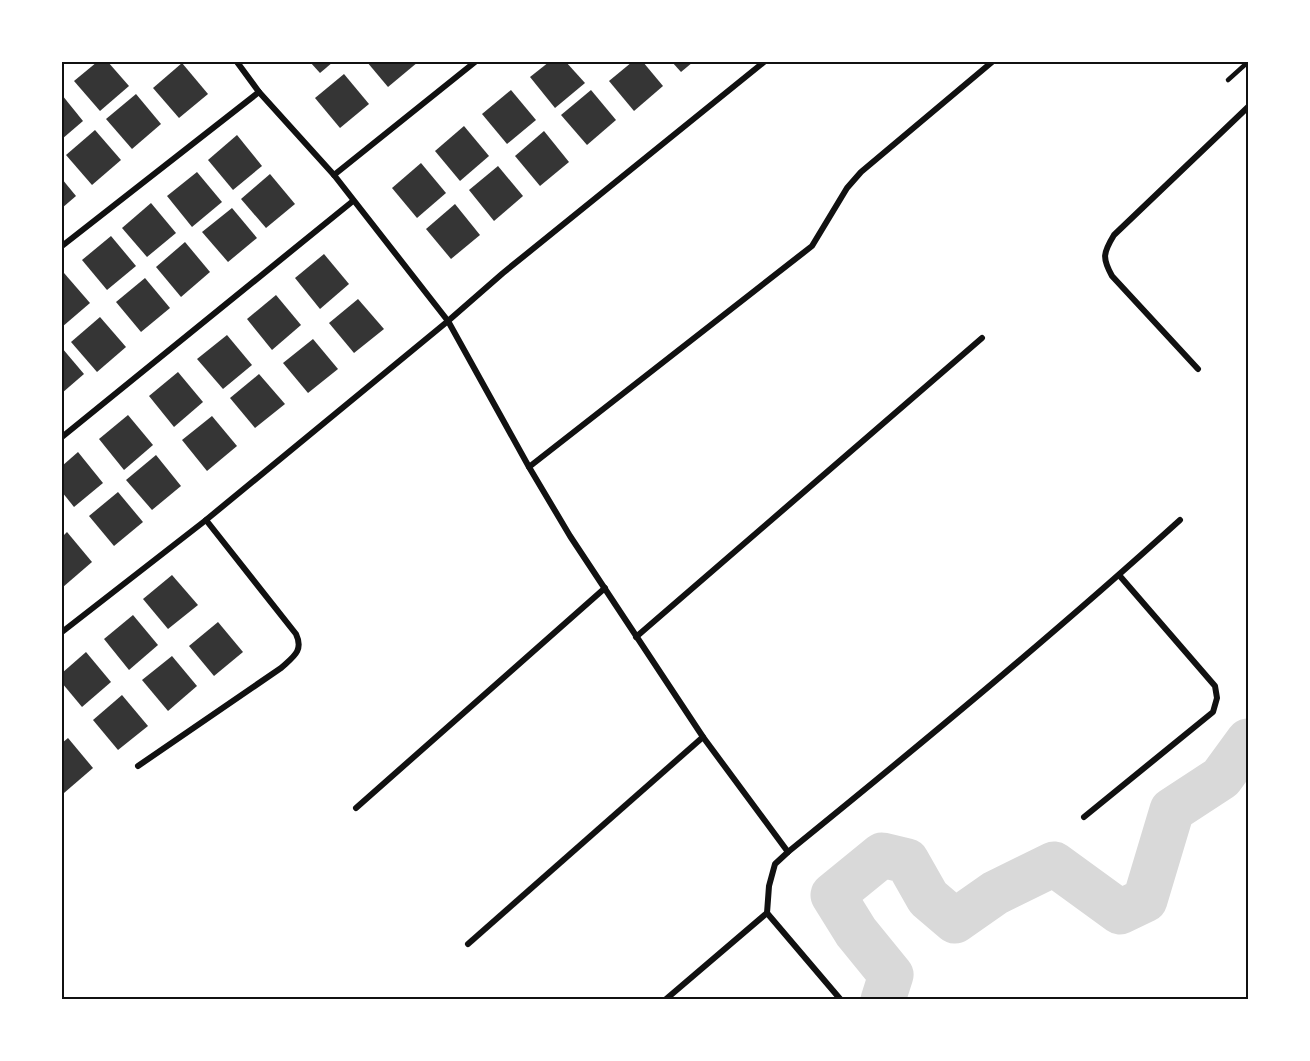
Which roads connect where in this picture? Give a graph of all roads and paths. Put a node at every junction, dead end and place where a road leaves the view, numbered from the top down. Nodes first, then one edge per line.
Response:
1 (237, 62) edge
2 (475, 62) edge
3 (764, 62) edge
4 (992, 62) edge
5 (1248, 62) edge
6 (1228, 80) dead end
7 (259, 92) junction
8 (1248, 107) edge
9 (334, 176) junction
10 (353, 201) junction
11 (62, 246) edge
12 (448, 321) junction
13 (982, 338) dead end
14 (1198, 369) dead end
15 (62, 437) edge
16 (529, 467) junction
17 (206, 520) junction
18 (1180, 520) dead end
19 (1119, 574) junction
20 (605, 588) junction
21 (62, 632) edge
22 (636, 637) junction
23 (703, 737) junction
24 (138, 766) dead end
25 (356, 808) dead end
26 (1084, 817) dead end
27 (788, 852) junction
28 (767, 914) junction
29 (468, 944) dead end
30 (665, 999) edge
31 (841, 999) edge

1 - 7 street
2 - 9 street
3 - 12 street
4 - 16 street
5 - 6 lane
7 - 9 street
7 - 11 street
8 - 14 street
9 - 10 street
10 - 12 street
10 - 15 street
12 - 16 street
12 - 17 street
13 - 22 street
16 - 20 street
17 - 21 street
17 - 24 street
18 - 19 street
19 - 26 street
19 - 27 street
20 - 22 street
20 - 25 street
22 - 23 street
23 - 27 street
23 - 29 street
27 - 28 street
28 - 30 street
28 - 31 street

